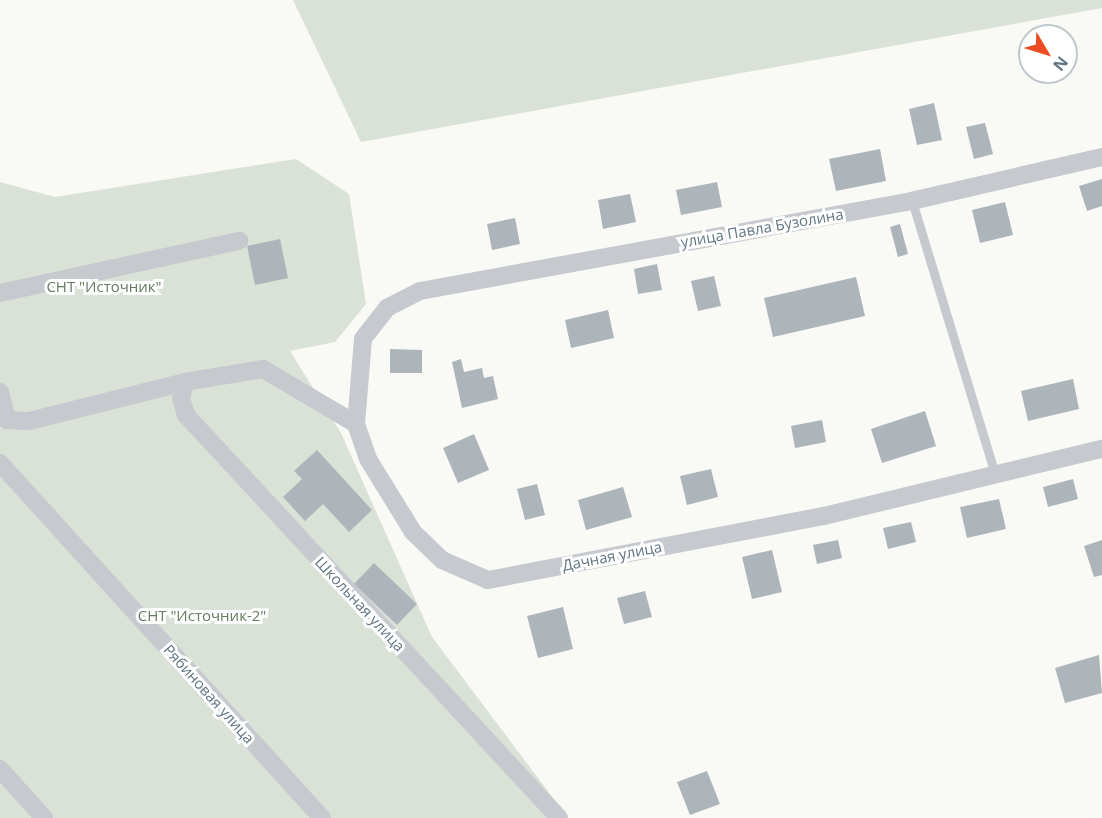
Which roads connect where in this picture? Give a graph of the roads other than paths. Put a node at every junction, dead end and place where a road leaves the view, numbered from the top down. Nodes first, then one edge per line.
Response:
1 (1102, 157) edge
2 (912, 201) junction
3 (240, 241) dead end
4 (420, 291) joint
5 (0, 293) edge
6 (184, 382) junction
7 (0, 392) edge
8 (356, 424) junction
9 (1102, 449) edge
10 (0, 464) edge
11 (996, 477) junction
12 (0, 769) edge
13 (44, 818) edge
14 (322, 818) edge
15 (559, 818) edge

1 - 2 street, улица Павла Бузолина
2 - 4 street, улица Павла Бузолина
2 - 11 lane
3 - 5 street
4 - 8 street, Дачная улица
6 - 7 street
6 - 8 street
6 - 15 street, Школьная улица
8 - 11 street, Дачная улица
9 - 11 street, Дачная улица
10 - 14 street, Рябиновая улица
12 - 13 street

